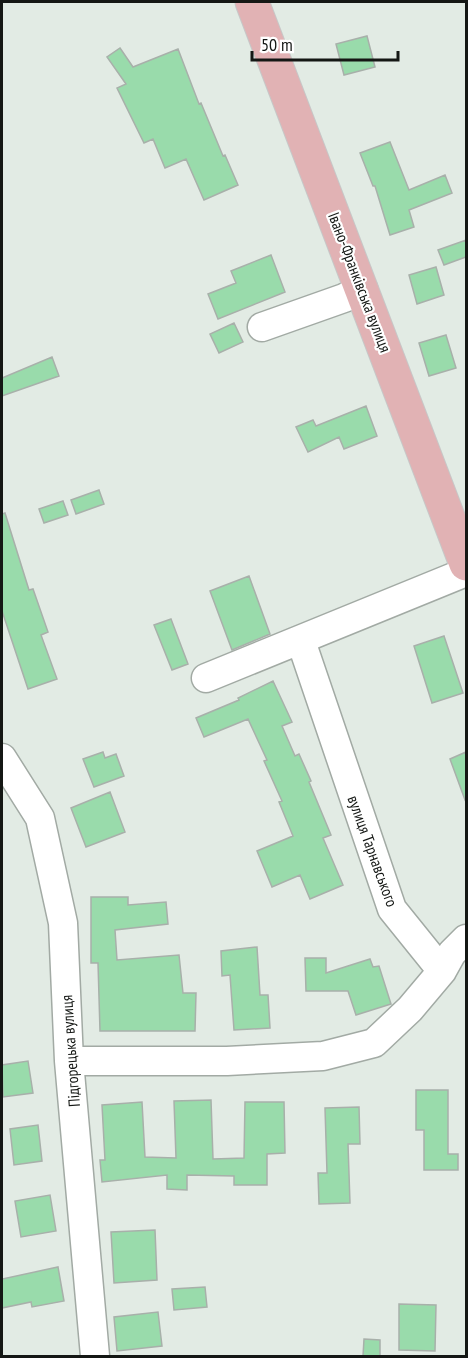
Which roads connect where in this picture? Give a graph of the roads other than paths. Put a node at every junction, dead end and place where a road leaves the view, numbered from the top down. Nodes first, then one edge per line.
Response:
1 (252, 2) edge
2 (363, 288) junction
3 (262, 327) dead end
4 (466, 564) edge
5 (466, 572) edge
6 (301, 641) junction
7 (206, 678) dead end
8 (2, 759) edge
9 (466, 939) edge
10 (442, 971) junction
11 (69, 1061) junction
12 (95, 1356) edge

1 - 2 main road, Івано-Франківська вулиця
2 - 3 street
2 - 4 main road, Івано-Франківська вулиця
5 - 6 street
6 - 7 street
6 - 10 street, вулиця Тарнавського
8 - 11 street, Підгорецька вулиця
9 - 10 street
10 - 11 street
11 - 12 street, Підгорецька вулиця

